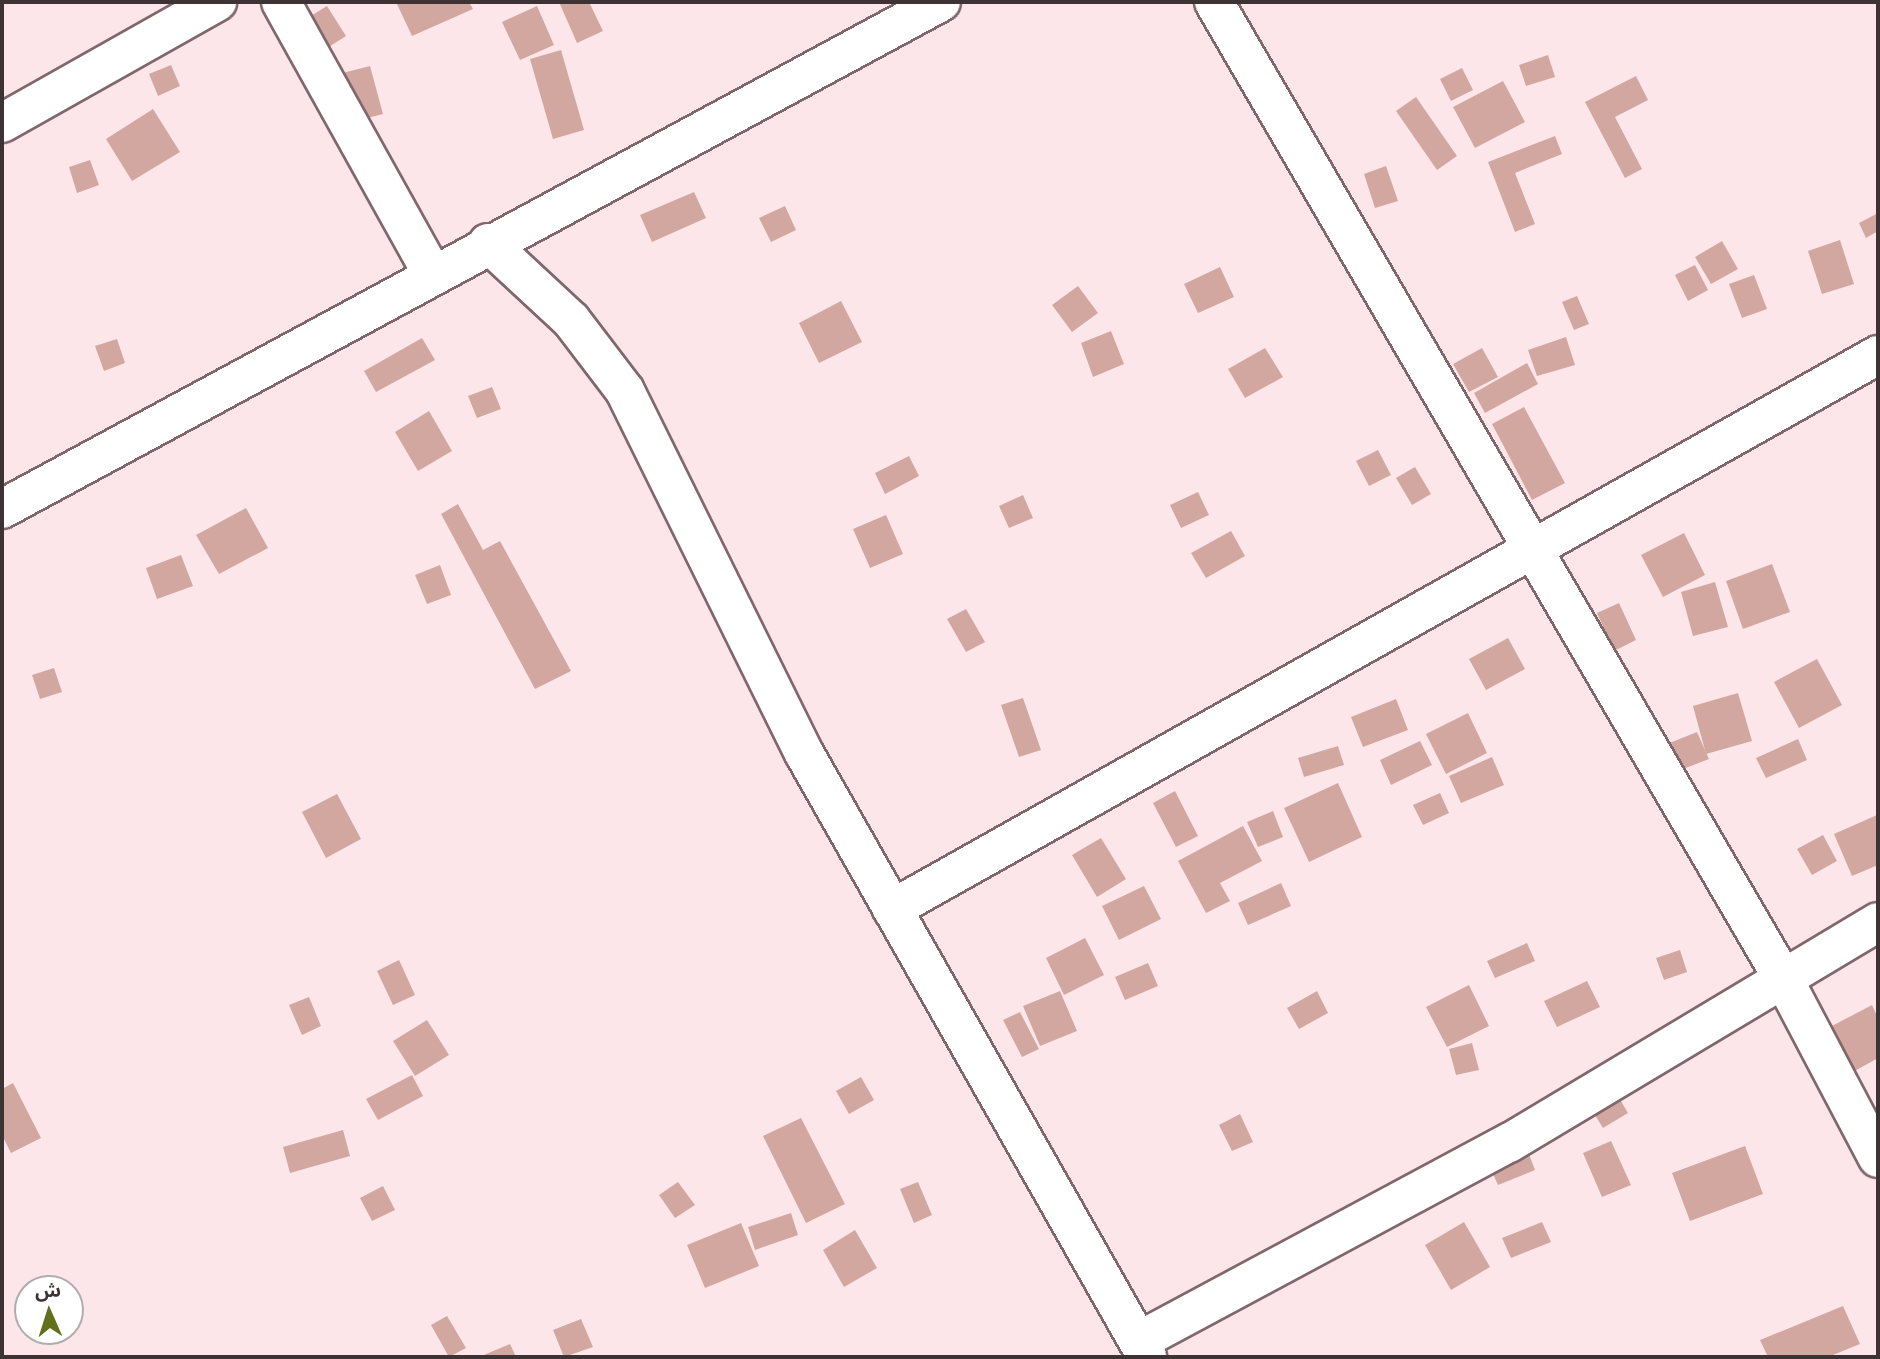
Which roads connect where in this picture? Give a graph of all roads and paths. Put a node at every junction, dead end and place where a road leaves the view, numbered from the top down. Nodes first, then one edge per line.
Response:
1 (217, 2) edge
2 (281, 2) edge
3 (941, 2) edge
4 (1214, 2) edge
5 (2, 122) edge
6 (488, 243) junction
7 (431, 272) junction
8 (1878, 355) edge
9 (2, 509) edge
10 (1530, 547) junction
11 (892, 909) junction
12 (1878, 922) edge
13 (1784, 980) junction
14 (1878, 1158) edge
15 (1143, 1349) edge

1 - 5 street
2 - 7 street
3 - 6 street
4 - 10 street
6 - 7 street
6 - 11 street
7 - 9 street
8 - 10 street
10 - 11 street
10 - 13 street
11 - 15 street
12 - 13 street
13 - 14 street
13 - 15 street

